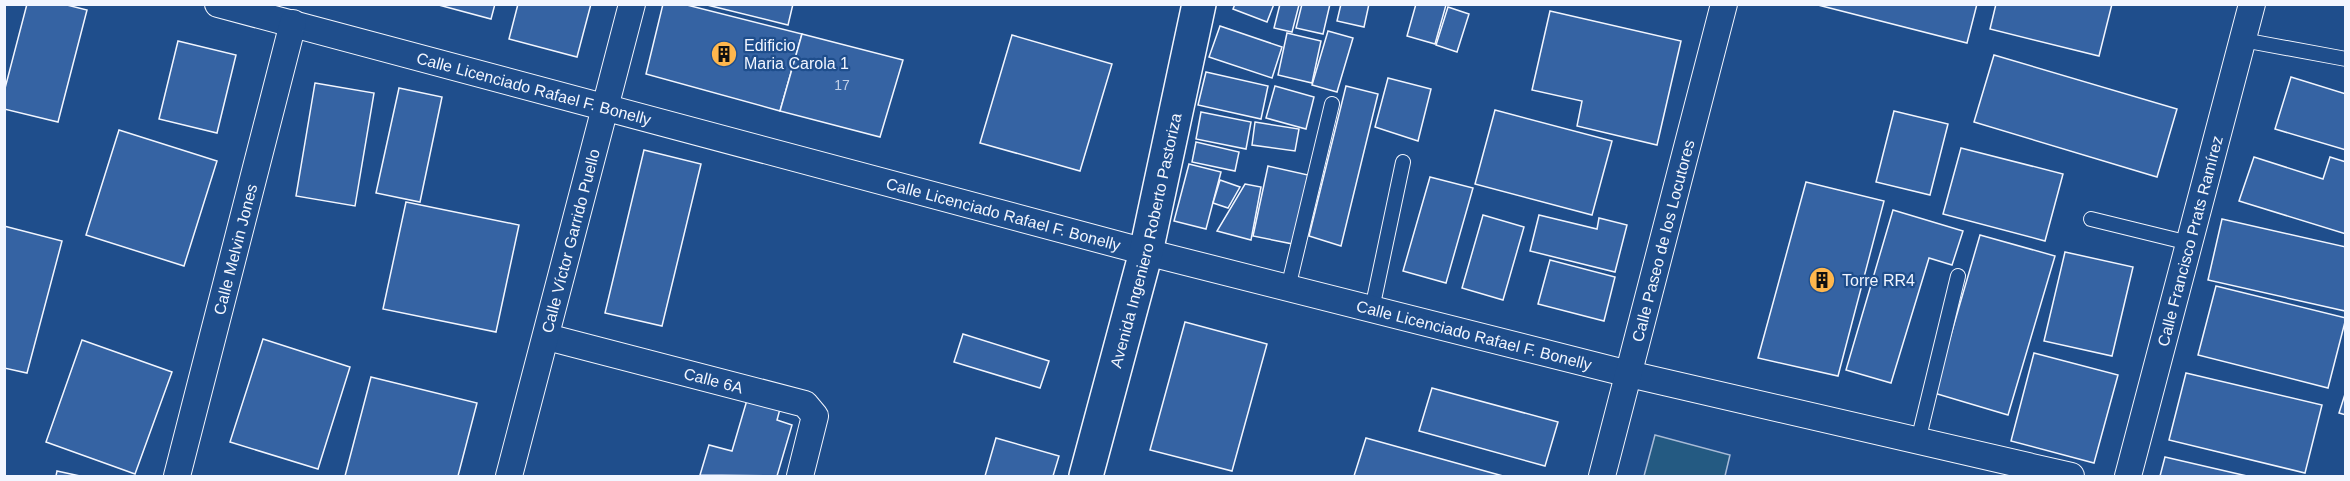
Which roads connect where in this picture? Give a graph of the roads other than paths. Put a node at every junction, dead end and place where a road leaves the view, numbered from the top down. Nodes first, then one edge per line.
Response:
1 (218, 4) edge
2 (632, 4) edge
3 (1199, 4) edge
4 (1724, 4) edge
5 (2252, 4) edge
6 (293, 23) junction
7 (2243, 40) junction
8 (2346, 59) edge
9 (1332, 104) dead end
10 (605, 106) junction
11 (1403, 162) dead end
12 (2091, 219) dead end
13 (2189, 243) junction
14 (1146, 252) junction
15 (1958, 276) dead end
16 (1288, 288) junction
17 (1372, 309) junction
18 (546, 337) junction
19 (1629, 374) junction
20 (1918, 441) junction
21 (177, 477) edge
22 (509, 477) edge
23 (800, 477) edge
24 (1086, 477) edge
25 (1602, 477) edge
26 (2071, 477) edge
27 (2128, 477) edge

1 - 6 street, Calle Licenciado Rafael F. Bonelly
2 - 10 street, Calle Víctor Garrido Puello
3 - 14 street, Avenida Ingeniero Roberto Pastoriza
4 - 19 street, Calle Paseo de los Locutores
5 - 7 street, Calle Francisco Prats Ramírez
6 - 10 street, Calle Licenciado Rafael F. Bonelly
6 - 21 street, Calle Melvin Jones
7 - 8 lane
7 - 13 street, Calle Francisco Prats Ramírez
9 - 16 lane
10 - 14 street, Calle Licenciado Rafael F. Bonelly
10 - 18 street, Calle Víctor Garrido Puello
11 - 17 lane
12 - 13 lane
13 - 27 street, Calle Francisco Prats Ramírez
14 - 16 street, Calle Licenciado Rafael F. Bonelly
14 - 24 street, Avenida Ingeniero Roberto Pastoriza
15 - 20 lane
16 - 17 street, Calle Licenciado Rafael F. Bonelly
17 - 19 street, Calle Licenciado Rafael F. Bonelly
18 - 22 street, Calle Víctor Garrido Puello
18 - 23 street, Calle 6A
19 - 20 street, Calle Licenciado Rafael F. Bonelly
19 - 25 street, Calle Paseo de los Locutores
20 - 26 street, Calle Licenciado Rafael F. Bonelly

